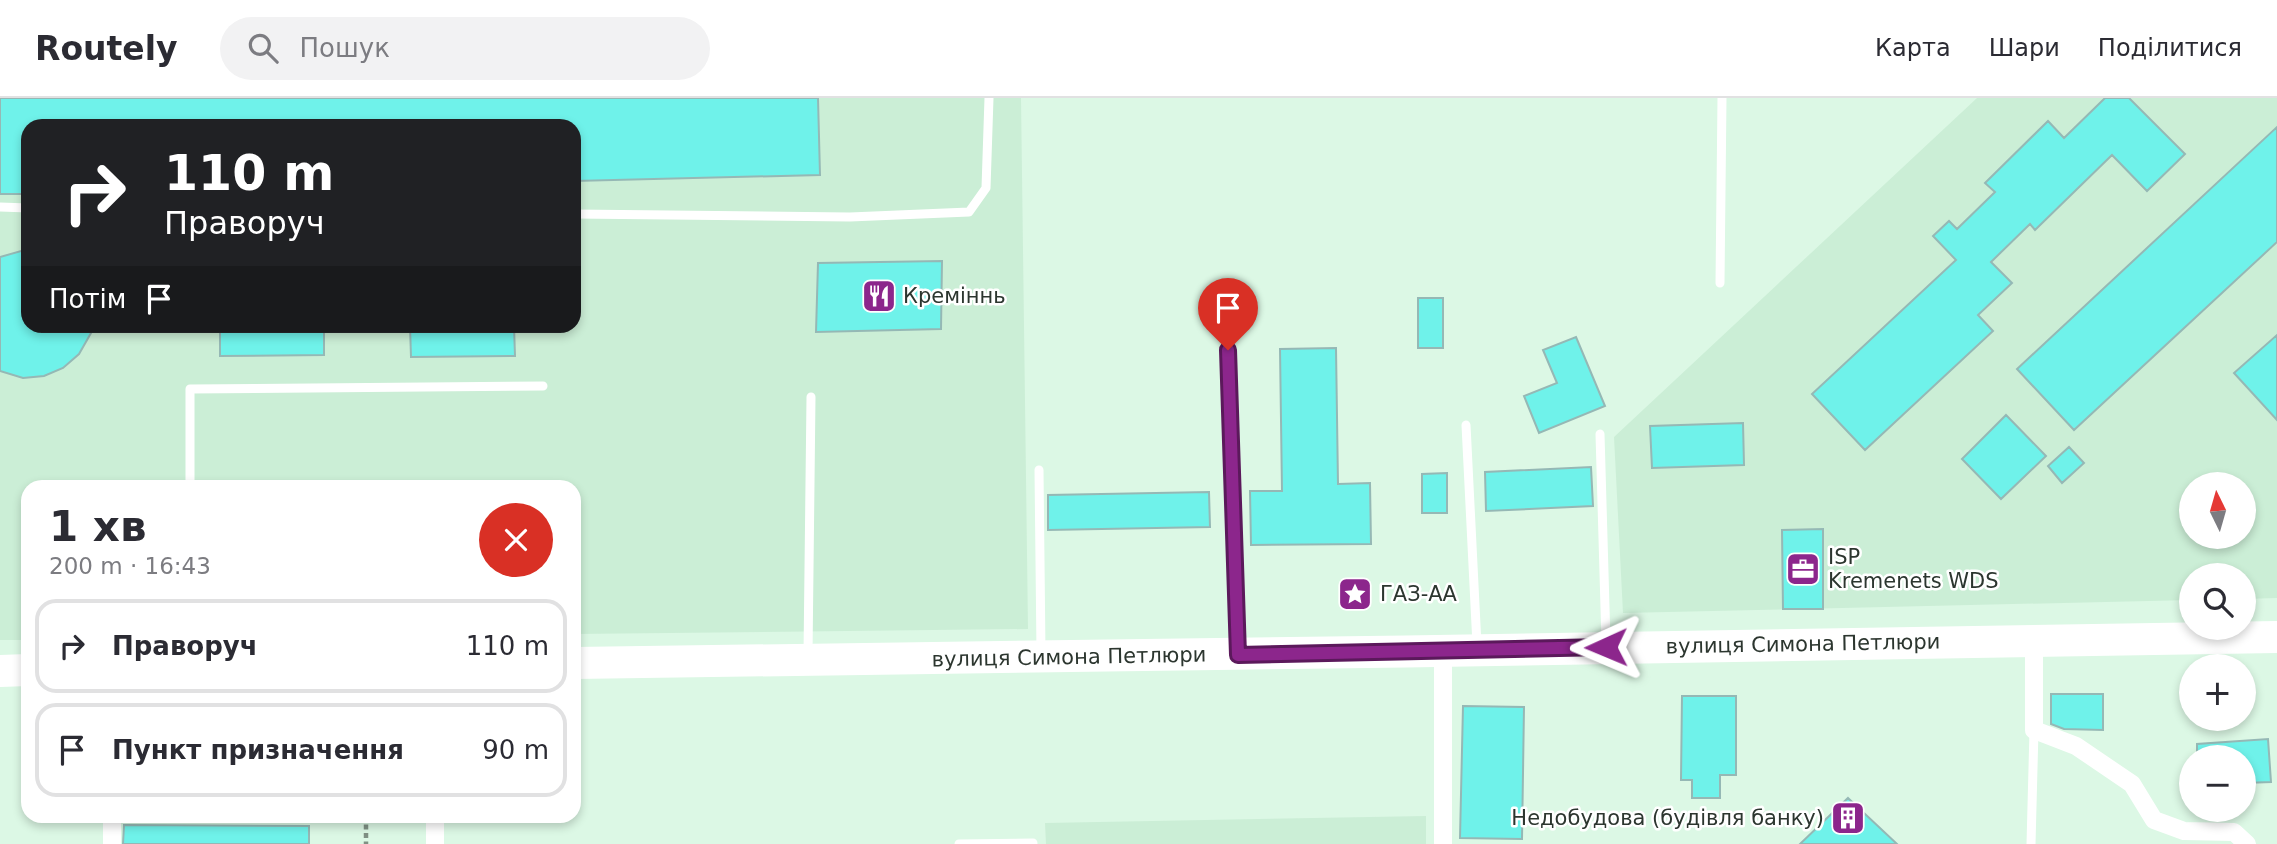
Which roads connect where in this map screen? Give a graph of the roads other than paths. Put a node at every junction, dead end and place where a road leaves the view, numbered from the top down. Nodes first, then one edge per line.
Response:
1 (989, 98) edge
2 (1722, 98) edge
3 (0, 208) edge
4 (21, 208) edge
5 (581, 214) edge
6 (1720, 284) dead end
7 (1228, 350) dead end
8 (543, 386) dead end
9 (811, 397) dead end
10 (1466, 425) dead end
11 (1600, 433) dead end
12 (1039, 470) dead end
13 (190, 480) edge
14 (2277, 637) edge
15 (2034, 642) junction
16 (1606, 647) junction
17 (1477, 650) junction
18 (1443, 652) junction
19 (1238, 655) junction
20 (1041, 657) junction
21 (808, 660) junction
22 (581, 663) edge
23 (21, 670) edge
24 (0, 671) edge
25 (2034, 730) junction
26 (112, 823) edge
27 (435, 823) edge
28 (1033, 843) edge
29 (112, 844) edge
30 (435, 844) edge
31 (959, 844) edge
32 (1443, 844) edge
33 (2031, 844) edge
34 (2247, 844) edge

1 - 5 lane
2 - 6 lane
3 - 4 lane
7 - 19 lane
8 - 13 lane
9 - 21 lane
10 - 17 lane
11 - 16 lane
12 - 20 lane
14 - 15 highway, вулиця Симона Петлюри
15 - 16 highway, вулиця Симона Петлюри
15 - 25 street
16 - 17 highway, вулиця Симона Петлюри
17 - 18 highway, вулиця Симона Петлюри
18 - 19 highway, вулиця Симона Петлюри
18 - 32 street
19 - 20 highway, вулиця Симона Петлюри
20 - 21 highway, вулиця Симона Петлюри
21 - 22 highway, вулиця Симона Петлюри
23 - 24 highway
25 - 33 lane
25 - 34 street
26 - 29 street
27 - 30 street
28 - 31 lane

